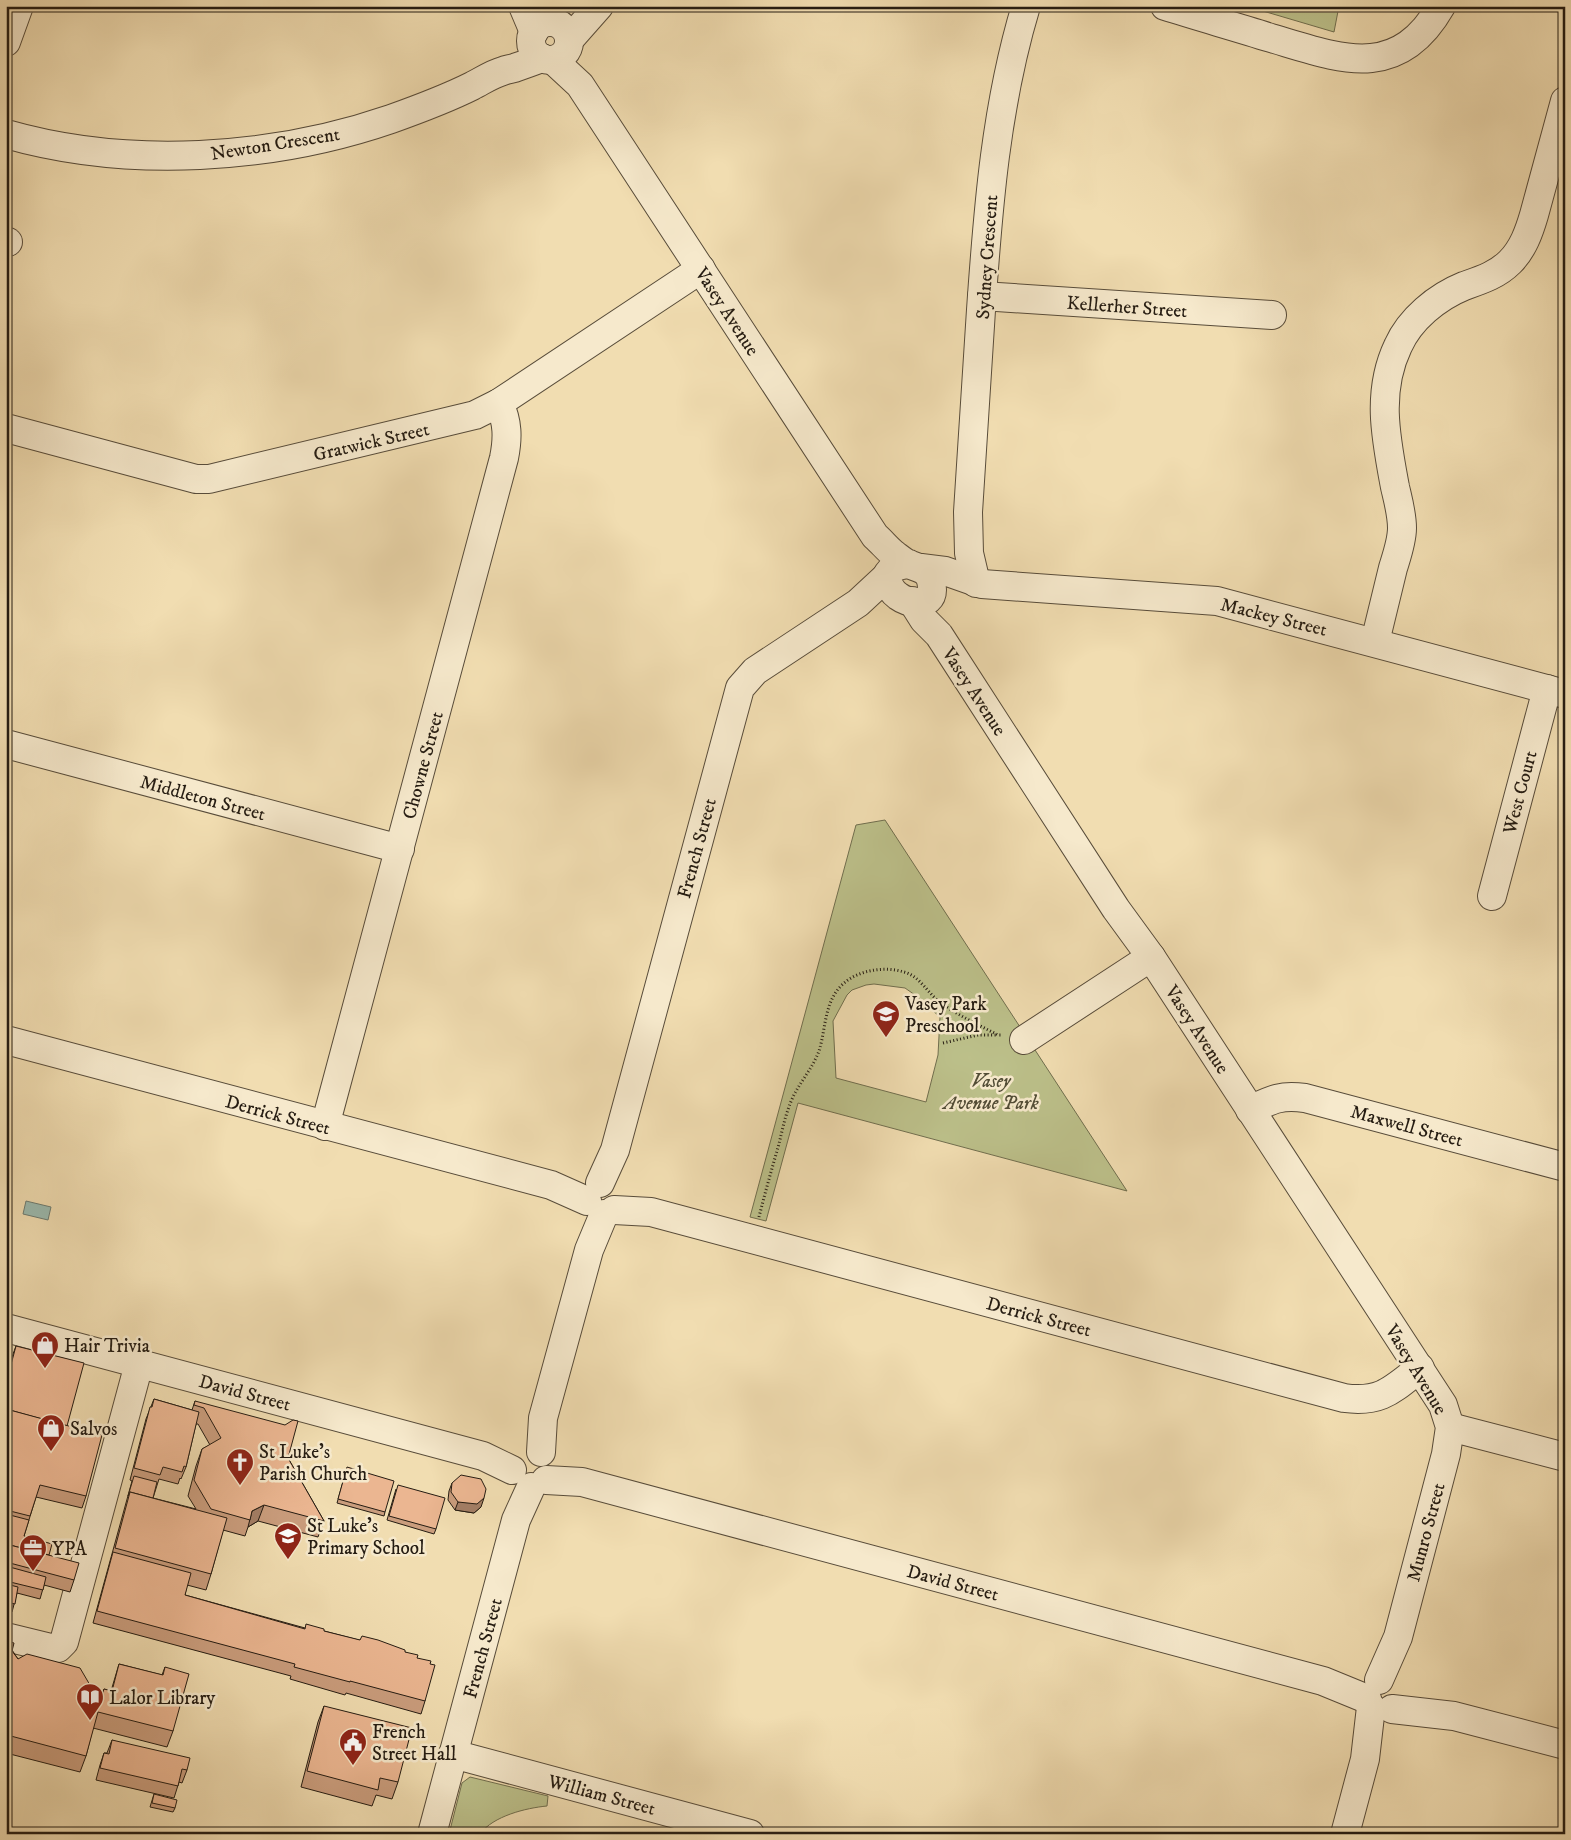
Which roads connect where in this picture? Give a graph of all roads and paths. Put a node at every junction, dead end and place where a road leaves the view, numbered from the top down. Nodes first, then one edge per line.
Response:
1 (19, 6) edge
2 (523, 6) edge
3 (1026, 6) edge
4 (1165, 6) edge
5 (1441, 6) edge
6 (598, 7) edge
7 (549, 37) edge
8 (6, 42) edge
9 (1565, 101) edge
10 (6, 134) edge
11 (701, 269) junction
12 (982, 296) junction
13 (1272, 315) dead end
14 (499, 403) junction
15 (6, 428) edge
16 (968, 512) junction
17 (912, 582) junction
18 (976, 583) junction
19 (1375, 642) junction
20 (1556, 691) edge
21 (6, 744) edge
22 (400, 850) junction
23 (1492, 896) dead end
24 (1150, 957) junction
25 (998, 1035) junction
26 (1015, 1038) joint
27 (6, 1040) edge
28 (943, 1043) dead end
29 (1250, 1110) junction
30 (325, 1126) junction
31 (1565, 1167) edge
32 (602, 1199) junction
33 (754, 1240) junction
34 (6, 1328) edge
35 (139, 1364) junction
36 (1420, 1368) junction
37 (1450, 1427) junction
38 (1565, 1457) edge
39 (530, 1467) junction
40 (6, 1637) edge
41 (1382, 1695) junction
42 (1565, 1745) edge
43 (453, 1754) junction
44 (432, 1834) edge
45 (750, 1834) edge
46 (1345, 1834) edge

1 - 8 street
2 - 7 street, Vasey Avenue
3 - 12 street, Sydney Crescent
4 - 5 street
6 - 7 street, Newton Crescent
7 - 10 street, Newton Crescent
7 - 11 street, Vasey Avenue
9 - 19 street
11 - 14 street, Gratwick Street
11 - 17 street, Vasey Avenue
12 - 13 street, Kellerher Street
12 - 16 street, Sydney Crescent
14 - 15 street, Gratwick Street
14 - 22 street, Chowne Street
16 - 17 street, Sydney Crescent
16 - 18 street, Sydney Crescent
17 - 18 street, Mackey Street
17 - 24 street, Vasey Avenue
17 - 32 street, French Street
18 - 19 street, Mackey Street
19 - 20 street, Mackey Street
20 - 23 street, West Court
21 - 22 street, Middleton Street
22 - 30 street, Chowne Street
24 - 26 street
24 - 29 street, Vasey Avenue
25 - 26 path
25 - 28 path
25 - 33 path
27 - 30 street, Derrick Street
29 - 31 street, Maxwell Street
29 - 36 street, Vasey Avenue
30 - 32 street, Derrick Street
32 - 33 street, Derrick Street
32 - 39 street, French Street
33 - 36 street, Derrick Street
34 - 35 street, David Street
35 - 39 street, David Street
35 - 40 street
36 - 37 street, Vasey Avenue
37 - 38 street
37 - 41 street, Munro Street
39 - 41 street, David Street
39 - 43 street, French Street
41 - 42 street, David Street
41 - 46 street, Munro Street
43 - 44 street, French Street
43 - 45 street, William Street

